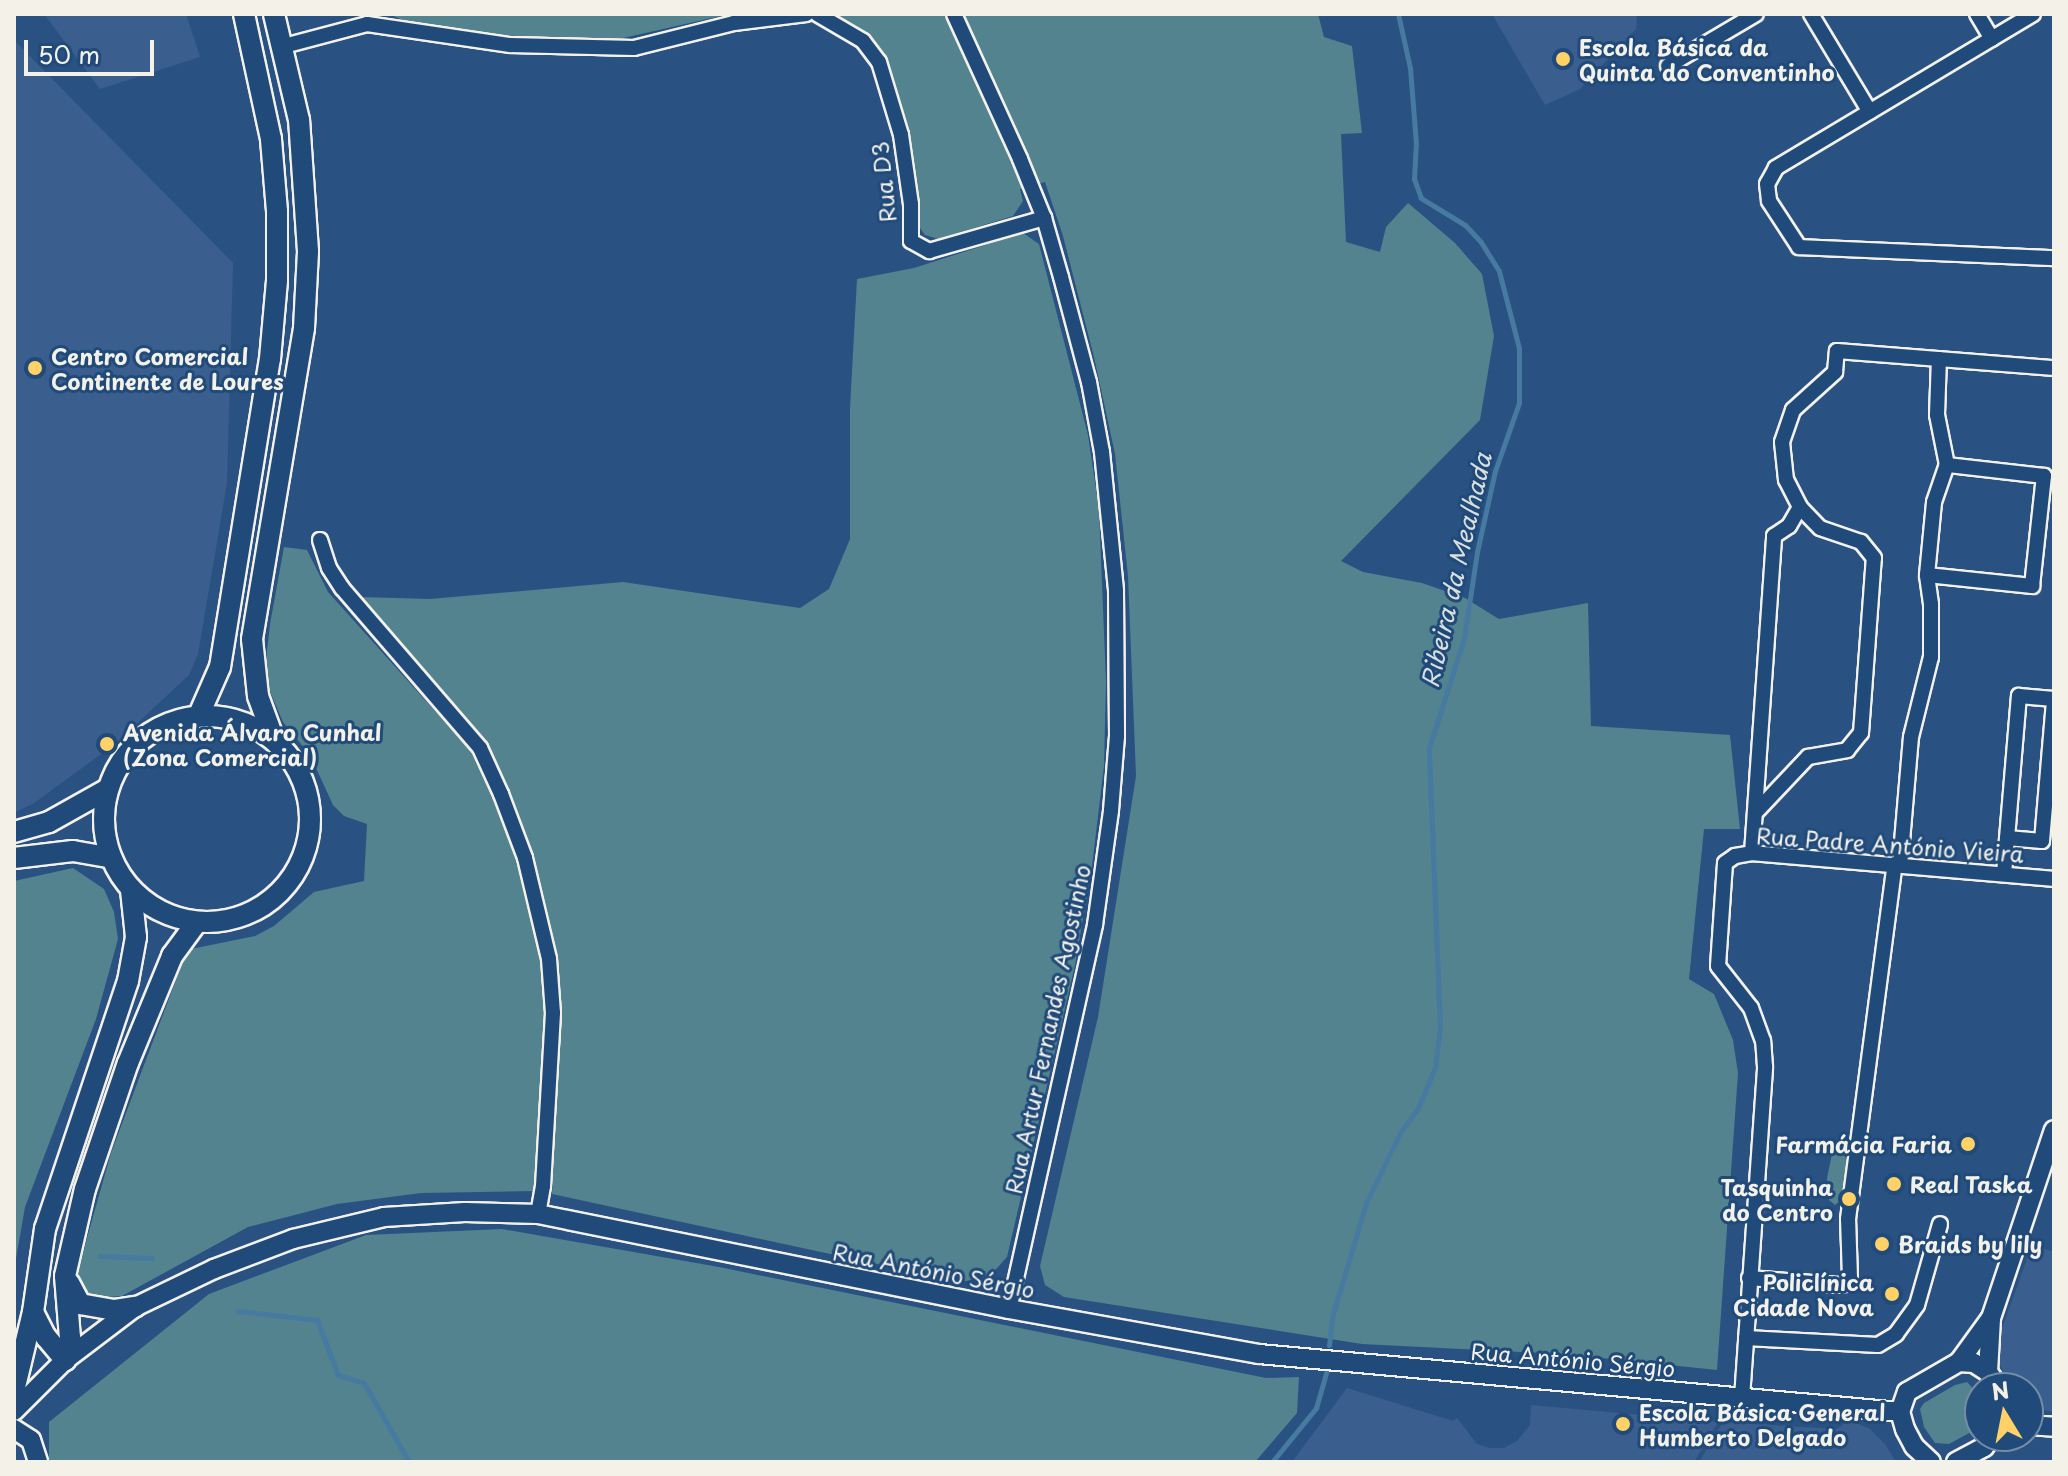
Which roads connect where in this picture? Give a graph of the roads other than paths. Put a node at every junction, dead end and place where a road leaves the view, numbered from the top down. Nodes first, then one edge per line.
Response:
1 (244, 14) edge
2 (274, 14) edge
3 (806, 14) edge
4 (817, 14) edge
5 (954, 14) edge
6 (1756, 14) edge
7 (1811, 14) edge
8 (1977, 14) edge
9 (2033, 14) edge
10 (366, 19) edge
11 (1992, 39) junction
12 (284, 46) junction
13 (1668, 66) dead end
14 (1870, 112) junction
15 (1044, 218) junction
16 (2054, 258) edge
17 (1939, 359) junction
18 (2054, 368) edge
19 (1947, 465) junction
20 (1800, 507) junction
21 (320, 540) dead end
22 (1927, 575) junction
23 (2054, 700) edge
24 (198, 717) junction
25 (274, 740) junction
26 (108, 789) junction
27 (1756, 812) junction
28 (14, 832) edge
29 (2007, 838) junction
30 (1752, 853) junction
31 (14, 858) edge
32 (111, 858) junction
33 (1897, 864) junction
34 (2004, 874) junction
35 (2054, 879) edge
36 (131, 890) junction
37 (197, 922) junction
38 (2054, 1130) edge
39 (538, 1214) junction
40 (1940, 1224) dead end
41 (65, 1276) junction
42 (1749, 1278) junction
43 (135, 1307) junction
44 (1009, 1309) junction
45 (33, 1312) junction
46 (1991, 1318) junction
47 (1746, 1338) junction
48 (65, 1360) junction
49 (1959, 1362) junction
50 (1984, 1372) edge
51 (1993, 1372) edge
52 (14, 1391) edge
53 (1742, 1398) junction
54 (14, 1411) edge
55 (1900, 1412) junction
56 (14, 1429) edge
57 (1975, 1452) edge
58 (38, 1462) edge
59 (1931, 1462) edge
60 (1956, 1462) edge

1 - 24 main road
2 - 12 main road
3 - 10 street
4 - 15 street, Rua D3
5 - 15 street, Rua Artur Fernandes Agostinho
6 - 13 street
7 - 14 street
8 - 11 street
9 - 11 street
10 - 12 street
11 - 14 street
12 - 25 main road
14 - 16 street
15 - 44 street, Rua Artur Fernandes Agostinho
17 - 18 street
17 - 19 street
17 - 20 street
19 - 22 street
19 - 22 street
20 - 27 street
20 - 27 street
21 - 39 street
22 - 33 street
23 - 29 street
23 - 29 street
24 - 25 main road
24 - 26 main road
25 - 37 main road
26 - 28 main road
26 - 32 main road
27 - 30 street
29 - 34 street
30 - 33 street, Rua Padre António Vieira
30 - 42 street, Rua Padre António Vieira
31 - 32 main road
32 - 36 main road
33 - 34 street, Rua Padre António Vieira
33 - 42 street
34 - 35 street, Rua Padre António Vieira
36 - 37 main road
36 - 45 main road
37 - 41 main road
38 - 46 street
39 - 43 street, Rua António Sérgio
39 - 44 street, Rua António Sérgio
40 - 47 street
41 - 43 main road
41 - 48 main road
42 - 47 street
43 - 48 street, Rua António Sérgio
44 - 53 street, Rua António Sérgio
45 - 48 main road
45 - 52 main road
46 - 49 street
46 - 51 street
47 - 53 street
48 - 54 street, Rua António Sérgio
49 - 50 street
49 - 55 street
53 - 55 street, Rua António Sérgio
55 - 59 street
56 - 58 street
57 - 60 street

